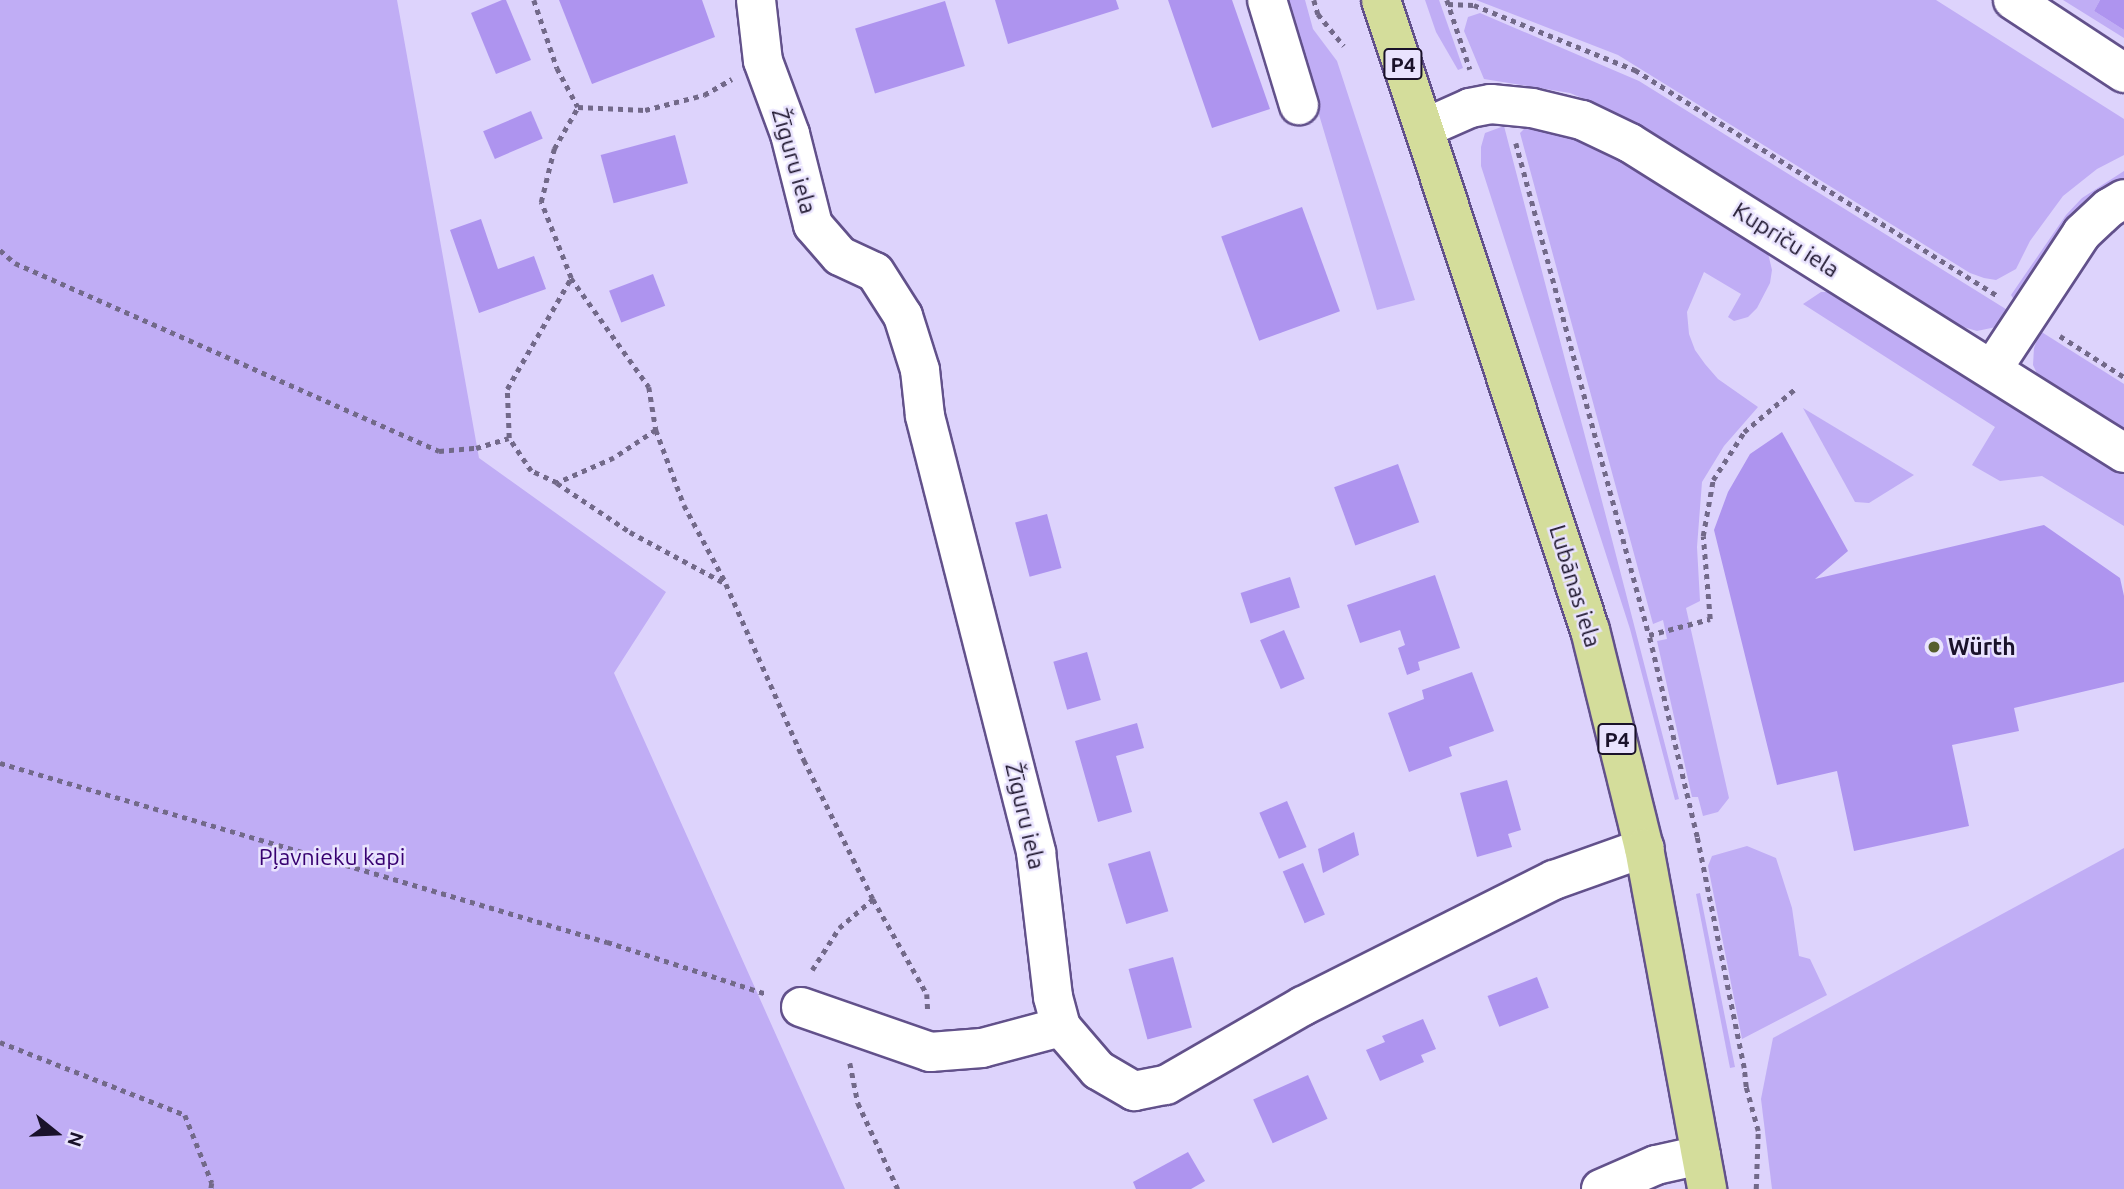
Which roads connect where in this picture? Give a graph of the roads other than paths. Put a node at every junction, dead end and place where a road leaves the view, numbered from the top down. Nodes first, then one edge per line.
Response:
1 (755, 0) edge
2 (1267, 0) edge
3 (1381, 0) edge
4 (2013, 0) edge
5 (2124, 73) edge
6 (1298, 105) dead end
7 (1425, 128) junction
8 (2124, 199) edge
9 (1993, 368) junction
10 (2124, 453) edge
11 (1644, 848) junction
12 (801, 1007) road end
13 (1061, 1027) junction
14 (1704, 1172) edge
15 (1601, 1189) edge

1 - 13 street, Žīguru iela
2 - 6 street
3 - 7 main road, Lubānas iela / P4
4 - 5 street
7 - 9 street, Kupriču iela
7 - 11 main road, Lubānas iela / P4
8 - 9 street
9 - 10 street, Kupriču iela
11 - 13 street, Žīguru iela
11 - 14 main road, Lubānas iela / P4
12 - 13 street
14 - 15 street

